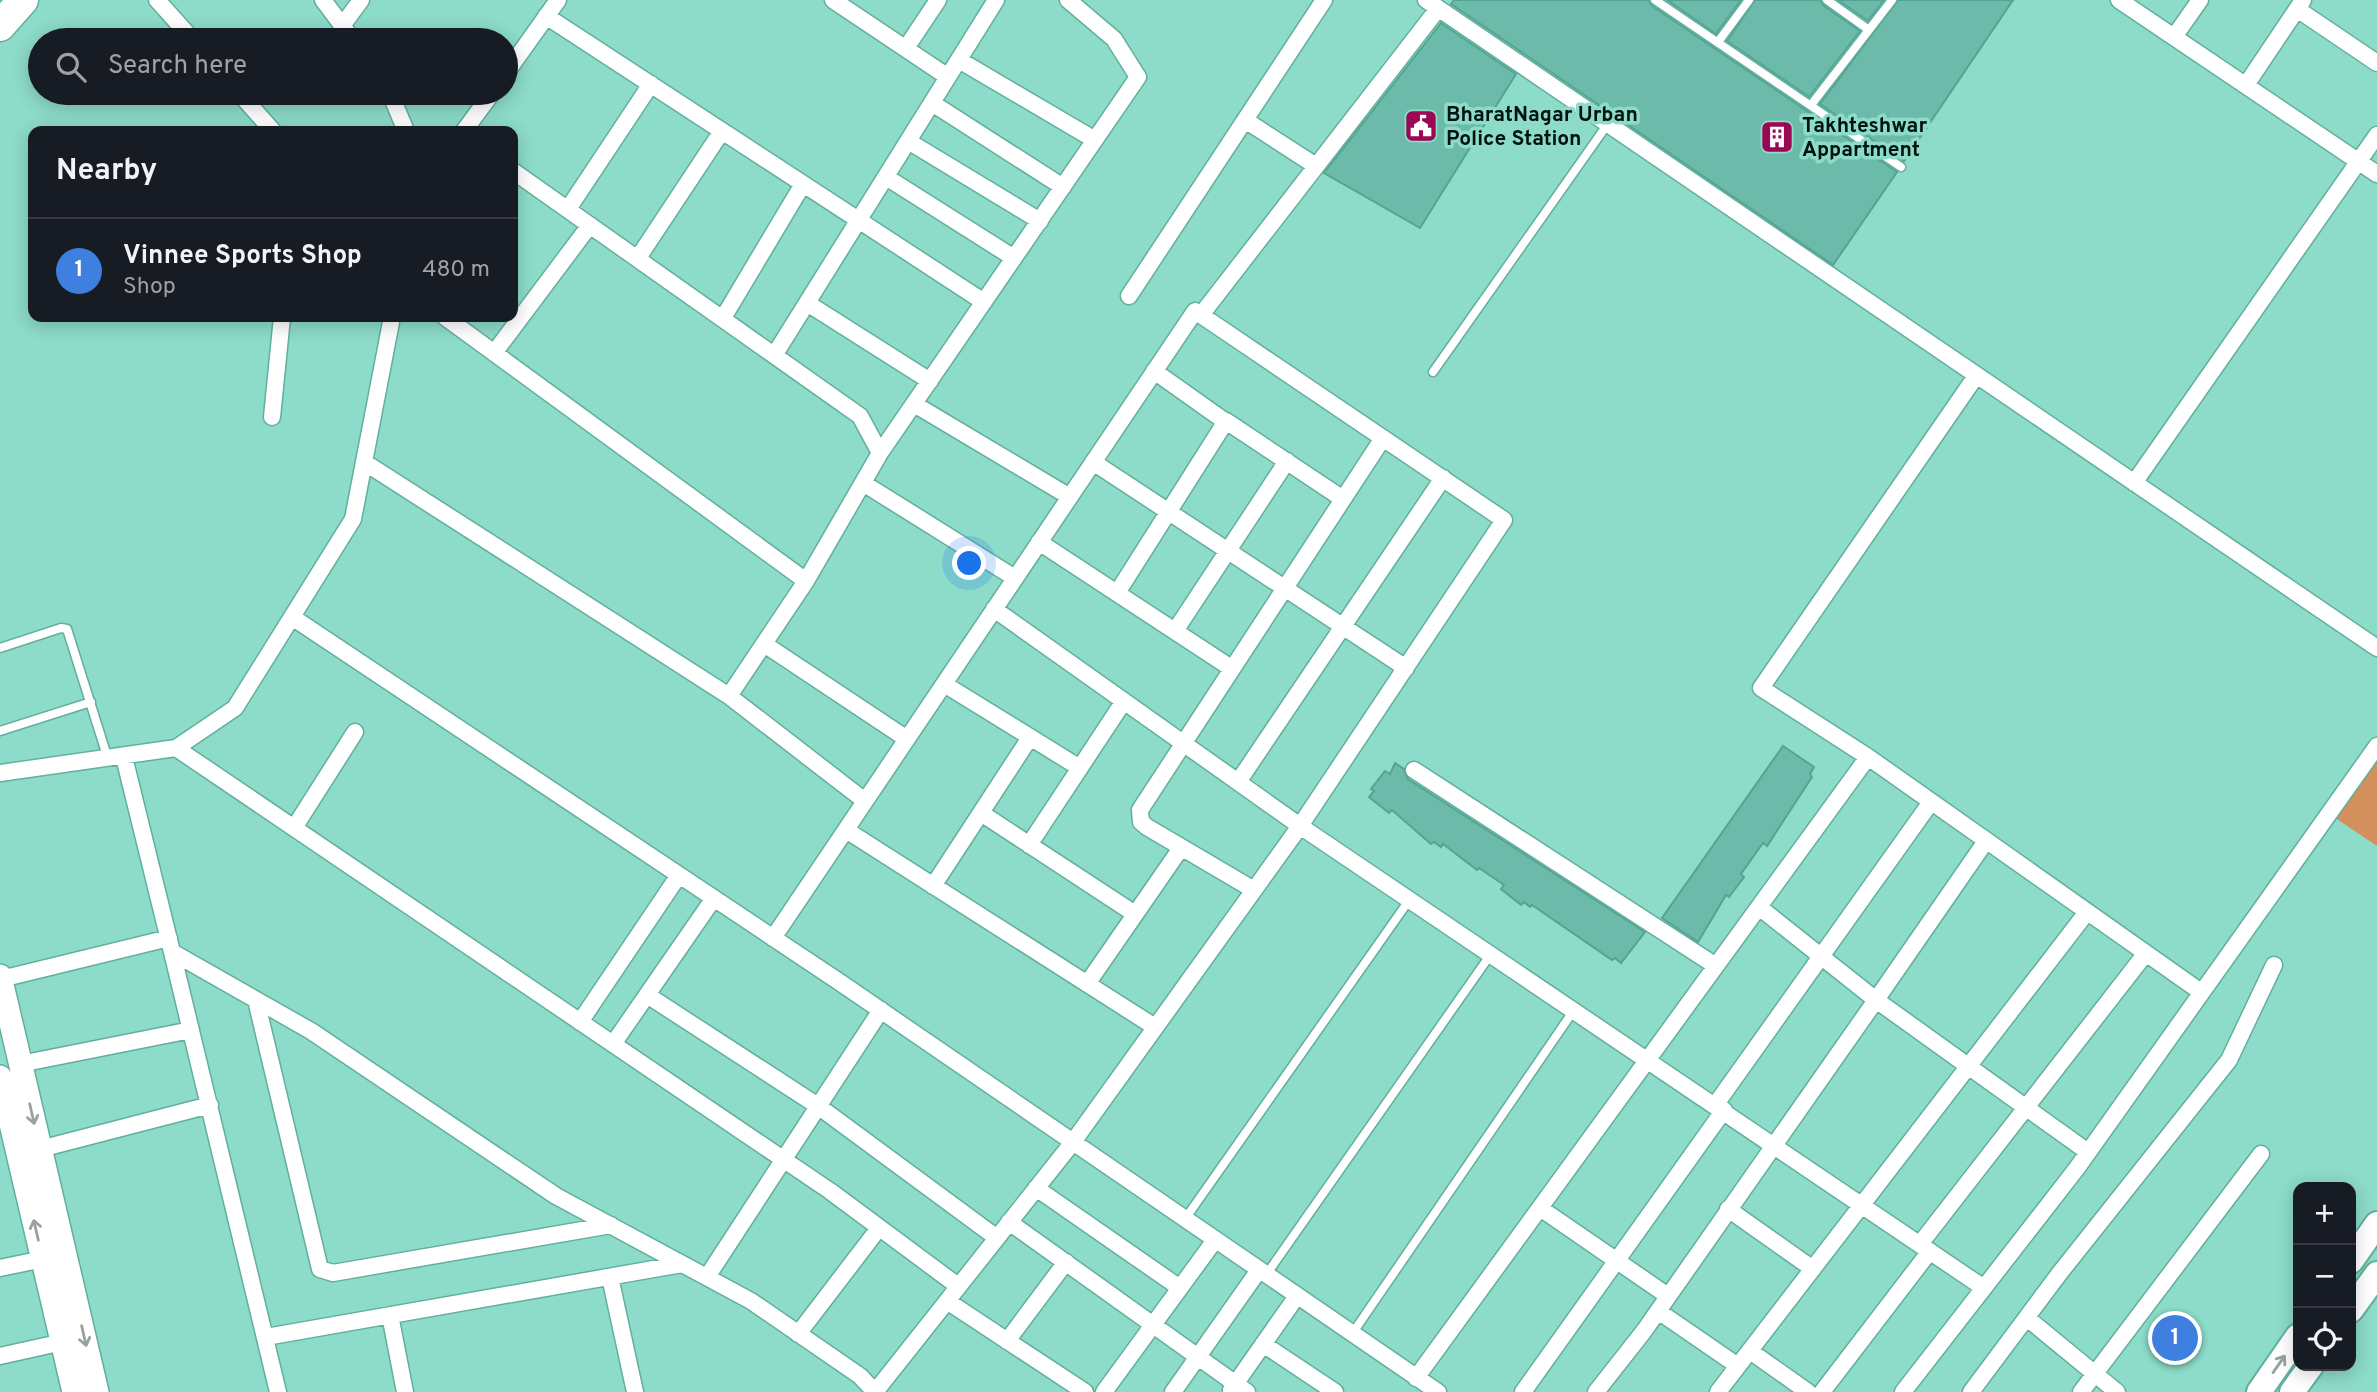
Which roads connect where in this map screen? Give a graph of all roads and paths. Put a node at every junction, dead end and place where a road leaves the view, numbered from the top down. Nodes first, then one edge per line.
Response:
1 (23, 0) edge
2 (157, 0) edge
3 (323, 0) edge
4 (361, 0) edge
5 (558, 0) edge
6 (833, 0) edge
7 (938, 0) edge
8 (996, 0) edge
9 (1068, 0) edge
10 (1324, 0) edge
11 (1655, 0) edge
12 (1749, 0) edge
13 (1827, 0) edge
14 (1892, 0) edge
15 (2119, 0) edge
16 (2200, 0) edge
17 (1431, 5) edge
18 (2300, 5) edge
19 (546, 16) junction
20 (0, 26) edge
21 (342, 26) joint
22 (182, 28) edge
23 (1869, 30) junction
24 (2175, 37) junction
25 (1718, 42) junction
26 (905, 48) junction
27 (518, 56) edge
28 (959, 60) junction
29 (2377, 63) edge
30 (948, 77) junction
31 (651, 84) junction
32 (2246, 85) junction
33 (932, 103) junction
34 (250, 105) edge
35 (395, 105) edge
36 (483, 105) edge
37 (1811, 106) junction
38 (1245, 120) junction
39 (1607, 125) junction
40 (269, 126) edge
41 (404, 126) edge
42 (468, 126) edge
43 (722, 131) junction
44 (2377, 135) edge
45 (908, 141) junction
46 (1095, 141) junction
47 (2359, 162) junction
48 (1316, 166) junction
49 (1901, 167) dead end
50 (518, 174) edge
51 (2377, 174) edge
52 (886, 177) junction
53 (803, 184) junction
54 (1063, 187) junction
55 (568, 209) junction
56 (858, 220) junction
57 (1040, 220) junction
58 (590, 225) junction
59 (638, 258) junction
60 (1014, 258) junction
61 (1129, 296) dead end
62 (984, 302) junction
63 (807, 303) junction
64 (1201, 315) junction
65 (723, 318) junction
66 (518, 321) edge
67 (282, 322) edge
68 (391, 322) edge
69 (452, 322) edge
70 (517, 322) edge
71 (494, 353) junction
72 (775, 354) junction
73 (1154, 371) junction
74 (1433, 372) dead end
75 (1976, 376) junction
76 (930, 381) junction
77 (914, 404) junction
78 (272, 417) dead end
79 (1226, 422) junction
80 (1383, 438) junction
81 (880, 453) junction
82 (1287, 461) junction
83 (364, 462) junction
84 (1093, 462) junction
85 (1443, 478) junction
86 (863, 483) junction
87 (2134, 483) junction
88 (1070, 497) junction
89 (1343, 499) junction
90 (1169, 511) junction
91 (1039, 542) junction
92 (1229, 549) junction
93 (1016, 578) junction
94 (806, 580) junction
95 (1285, 586) junction
96 (1117, 593) junction
97 (994, 609) junction
98 (292, 617) junction
99 (1343, 626) junction
100 (1175, 631) junction
101 (764, 644) junction
102 (0, 648) edge
103 (2377, 648) edge
104 (1231, 668) junction
105 (1406, 668) junction
106 (944, 684) junction
107 (729, 696) junction
108 (1124, 701) junction
109 (91, 702) junction
110 (1, 729) edge
111 (355, 732) dead end
112 (907, 739) junction
113 (1029, 739) junction
114 (1182, 742) junction
115 (2377, 746) edge
116 (176, 748) junction
117 (1868, 757) junction
118 (116, 758) junction
119 (1080, 768) junction
120 (1414, 771) dead end
121 (0, 774) edge
122 (1238, 782) junction
123 (865, 801) junction
124 (1931, 802) junction
125 (981, 813) junction
126 (1300, 826) junction
127 (293, 828) junction
128 (846, 830) junction
129 (1986, 841) junction
130 (1029, 845) junction
131 (1181, 848) junction
132 (679, 875) junction
133 (933, 886) junction
134 (1254, 890) junction
135 (714, 898) junction
136 (1410, 899) junction
137 (1759, 907) junction
138 (2087, 912) junction
139 (1135, 914) junction
140 (773, 938) junction
141 (171, 945) junction
142 (2146, 953) junction
143 (1491, 954) junction
144 (1823, 958) junction
145 (2274, 965) dead end
146 (1716, 966) junction
147 (0, 977) edge
148 (1087, 984) junction
149 (2201, 992) junction
150 (648, 995) junction
151 (256, 1000) junction
152 (1876, 1000) junction
153 (1574, 1009) junction
154 (881, 1010) junction
155 (580, 1022) junction
156 (1155, 1027) junction
157 (191, 1030) junction
158 (613, 1044) junction
159 (1648, 1059) junction
160 (20, 1064) junction
161 (1967, 1066) junction
162 (0, 1077) edge
163 (3, 1105) edge
164 (210, 1105) junction
165 (818, 1106) junction
166 (1720, 1107) junction
167 (2028, 1109) junction
168 (1073, 1142) junction
169 (1773, 1144) junction
170 (8, 1148) edge
171 (40, 1149) junction
172 (2088, 1152) junction
173 (2261, 1154) dead end
174 (783, 1160) junction
175 (1036, 1188) junction
176 (1863, 1205) junction
177 (1540, 1208) junction
178 (1728, 1209) junction
179 (1185, 1219) junction
180 (1009, 1222) junction
181 (2377, 1224) edge
182 (611, 1225) junction
183 (879, 1228) junction
184 (997, 1238) junction
185 (1215, 1240) junction
186 (1925, 1247) junction
187 (2356, 1254) edge
188 (43, 1259) junction
189 (1619, 1260) junction
190 (1066, 1262) junction
191 (682, 1264) junction
192 (0, 1268) edge
193 (1814, 1269) junction
194 (1263, 1272) junction
195 (2377, 1274) edge
196 (610, 1276) junction
197 (707, 1277) junction
198 (958, 1286) junction
199 (1180, 1288) junction
200 (1984, 1288) junction
201 (1297, 1296) junction
202 (1668, 1296) junction
203 (947, 1301) junction
204 (2352, 1308) edge
205 (1658, 1311) junction
206 (390, 1315) junction
207 (2027, 1318) junction
208 (1153, 1325) junction
209 (798, 1334) junction
210 (1352, 1334) junction
211 (266, 1337) junction
212 (1007, 1341) junction
213 (62, 1342) junction
214 (2293, 1343) edge
215 (1263, 1344) junction
216 (1750, 1351) junction
217 (0, 1356) edge
218 (1198, 1357) junction
219 (1738, 1366) junction
220 (2307, 1371) edge
221 (2095, 1374) junction
222 (1416, 1378) junction
223 (1238, 1389) edge
224 (1604, 1389) edge
225 (1435, 1391) edge
226 (74, 1392) edge
227 (97, 1392) edge
228 (278, 1392) edge
229 (405, 1392) edge
230 (635, 1392) edge
231 (875, 1392) edge
232 (1085, 1392) edge
233 (1104, 1392) edge
234 (1173, 1392) edge
235 (1335, 1392) edge
236 (1523, 1392) edge
237 (1718, 1392) edge
238 (1808, 1392) edge
239 (1822, 1392) edge
240 (1903, 1392) edge
241 (1971, 1392) edge
242 (2081, 1392) edge
243 (2117, 1392) edge
244 (2259, 1392) edge
245 (2292, 1392) edge

1 - 20 highway
2 - 22 street
3 - 21 street
4 - 21 street
5 - 19 street
6 - 26 street
7 - 26 street
8 - 28 street
9 - 46 street
10 - 38 street
11 - 25 lane
12 - 25 lane
13 - 23 lane
14 - 23 lane
15 - 24 street
16 - 24 street
17 - 39 street
17 - 48 street
18 - 29 street
18 - 32 street
19 - 27 street
19 - 31 street
23 - 37 lane
24 - 32 street
25 - 37 lane
26 - 30 street
28 - 30 street
28 - 46 street
30 - 33 street
31 - 43 street
31 - 55 street
32 - 47 street
33 - 45 street
33 - 54 street
34 - 40 street
35 - 41 street
36 - 42 street
37 - 49 lane
38 - 48 street
38 - 61 street
39 - 74 lane
39 - 75 street
43 - 53 street
43 - 59 street
44 - 47 street
45 - 52 street
45 - 57 street
46 - 54 street
47 - 51 street
47 - 87 street
48 - 64 street
50 - 55 street
52 - 56 street
52 - 60 street
53 - 56 street
53 - 65 street
54 - 57 street
55 - 58 street
56 - 62 street
56 - 63 street
57 - 60 street
58 - 59 street
58 - 66 street
59 - 65 street
60 - 62 street
62 - 76 street
63 - 72 street
63 - 76 street
64 - 73 street
64 - 80 street
65 - 72 street
67 - 78 street
68 - 83 street
69 - 71 street
70 - 71 street
71 - 94 street
72 - 81 street
73 - 79 street
73 - 84 street
75 - 87 street
75 - 117 street
76 - 77 street
77 - 81 street
77 - 88 street
79 - 82 street
79 - 90 street
80 - 85 street
80 - 89 street
81 - 86 street
82 - 89 street
82 - 92 street
83 - 98 street
83 - 107 street
84 - 88 street
84 - 90 street
85 - 99 street
85 - 105 street
86 - 93 street
86 - 94 street
87 - 103 street
88 - 91 street
89 - 95 street
90 - 92 street
90 - 96 street
91 - 93 street
91 - 96 street
92 - 95 street
92 - 100 street
93 - 97 street
94 - 101 street
95 - 99 street
95 - 104 street
96 - 100 street
97 - 106 street
97 - 108 street
98 - 116 street
98 - 132 street
99 - 105 street
99 - 122 street
100 - 104 street
101 - 107 street
101 - 112 street
102 - 109 lane
104 - 114 street
105 - 126 street
106 - 112 street
106 - 113 street
107 - 123 street
108 - 114 street
108 - 119 street
109 - 110 lane
109 - 118 lane
111 - 127 street
112 - 123 street
113 - 119 street
113 - 125 street
114 - 122 street
114 - 131 street
115 - 149 street
116 - 118 street
116 - 127 street
117 - 124 street
117 - 137 street
118 - 121 street
118 - 141 street
119 - 130 street
120 - 146 street
122 - 126 street
123 - 128 street
124 - 129 street
124 - 144 street
125 - 130 street
125 - 133 street
126 - 134 street
126 - 136 street
127 - 155 street
128 - 133 street
128 - 140 street
129 - 138 street
129 - 152 street
130 - 139 street
131 - 134 street
131 - 139 street
132 - 135 street
132 - 155 street
133 - 148 street
134 - 156 street
135 - 140 street
135 - 150 street
136 - 143 street
136 - 179 lane
137 - 144 street
137 - 146 street
138 - 142 street
138 - 161 street
139 - 148 street
140 - 154 street
141 - 147 street
141 - 151 street
141 - 157 street
142 - 149 street
142 - 167 street
143 - 153 street
143 - 194 lane
144 - 152 street
144 - 166 street
145 - 207 street
146 - 159 street
147 - 160 street
148 - 156 street
149 - 172 street
150 - 158 street
150 - 165 street
151 - 182 street
151 - 182 street
152 - 161 street
152 - 169 street
153 - 159 street
153 - 210 lane
154 - 165 street
154 - 168 street
155 - 158 street
156 - 168 street
157 - 160 street
157 - 164 street
158 - 174 street
159 - 166 street
159 - 177 street
160 -> 171 street
161 - 167 street
161 - 176 street
162 - 163 street
163 - 170 street
164 - 171 street
164 - 211 street
165 - 174 street
165 - 184 street
166 - 169 street
166 - 189 street
167 - 172 street
167 - 186 street
168 - 175 street
168 - 179 street
169 - 176 street
169 - 178 street
188 -> 170 street
171 -> 227 street
172 - 200 street
173 - 221 street
174 - 183 street
174 - 197 street
175 - 180 street
175 - 199 street
176 - 186 street
176 - 193 street
177 - 189 street
177 - 222 street
178 - 193 street
178 - 202 street
179 - 185 street
180 - 184 street
180 - 190 street
181 - 187 main road
182 - 191 street
183 - 198 street
183 - 209 street
184 - 198 street
185 - 194 street
185 - 199 street
186 - 200 street
186 - 239 street
188 - 192 street
188 - 213 street
189 - 202 street
189 - 236 street
190 - 208 street
190 - 212 street
191 - 196 street
191 - 197 street
193 - 216 street
194 - 201 street
194 - 218 street
195 - 204 main road
196 - 206 street
196 - 230 street
197 - 209 street
198 - 203 street
199 - 208 street
200 - 240 street
201 - 210 street
201 - 215 street
202 - 205 street
203 - 212 street
203 - 231 street
205 - 219 street
205 - 224 street
206 - 211 street
206 - 229 street
207 - 221 street
207 - 241 street
208 - 218 street
208 - 233 street
209 - 231 street
210 - 222 street
211 - 228 street
212 - 232 street
213 - 217 street
213 - 226 street
244 -> 214 main road
215 - 223 street
215 - 235 street
216 - 219 street
216 - 238 street
218 - 223 street
218 - 234 street
219 - 237 street
220 - 245 main road
221 - 242 street
221 - 243 street
222 - 225 street

